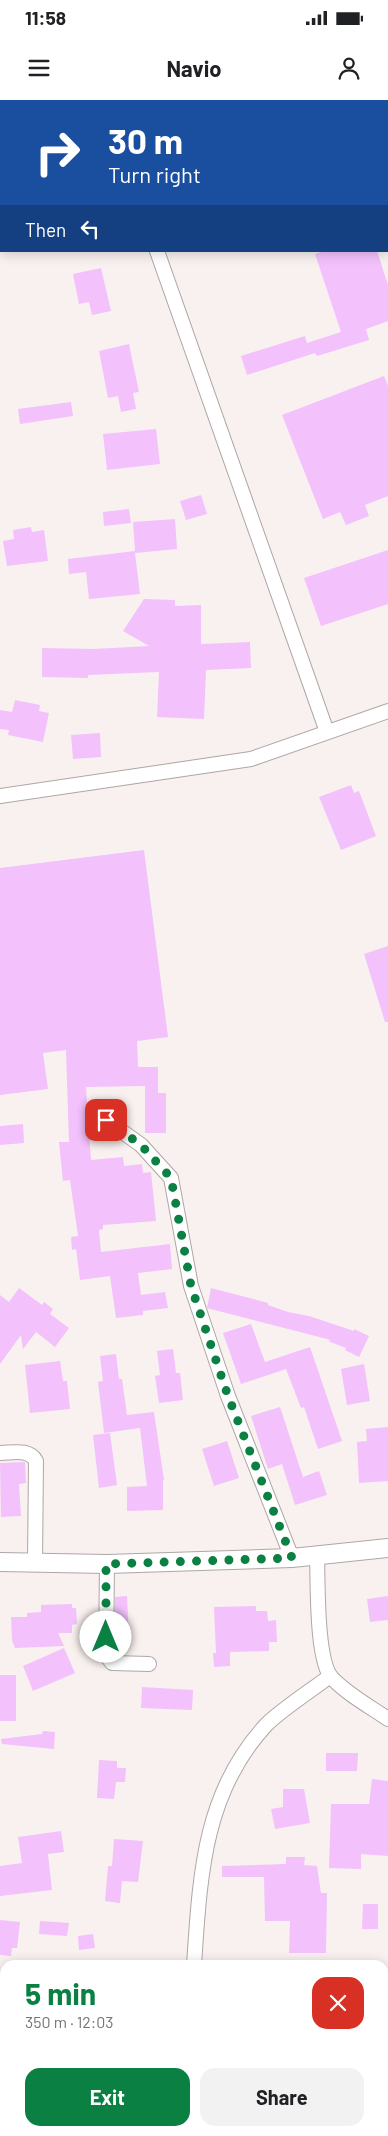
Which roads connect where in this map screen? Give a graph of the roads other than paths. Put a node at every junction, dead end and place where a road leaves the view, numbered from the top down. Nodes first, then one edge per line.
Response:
1 (157, 252) edge
2 (388, 711) edge
3 (327, 732) junction
4 (0, 796) edge
5 (106, 1120) dead end
6 (0, 1453) edge
7 (388, 1548) edge
8 (317, 1556) junction
9 (292, 1558) junction
10 (0, 1562) edge
11 (35, 1563) junction
12 (106, 1564) junction
13 (149, 1664) dead end
14 (330, 1676) junction
15 (388, 1719) edge
16 (194, 1960) edge

1 - 3 street
2 - 3 street
3 - 4 street
5 - 9 street
6 - 11 street
7 - 8 street
8 - 9 street
8 - 14 street
9 - 12 street
10 - 11 street
11 - 12 street
12 - 13 street
14 - 15 street
14 - 16 street

